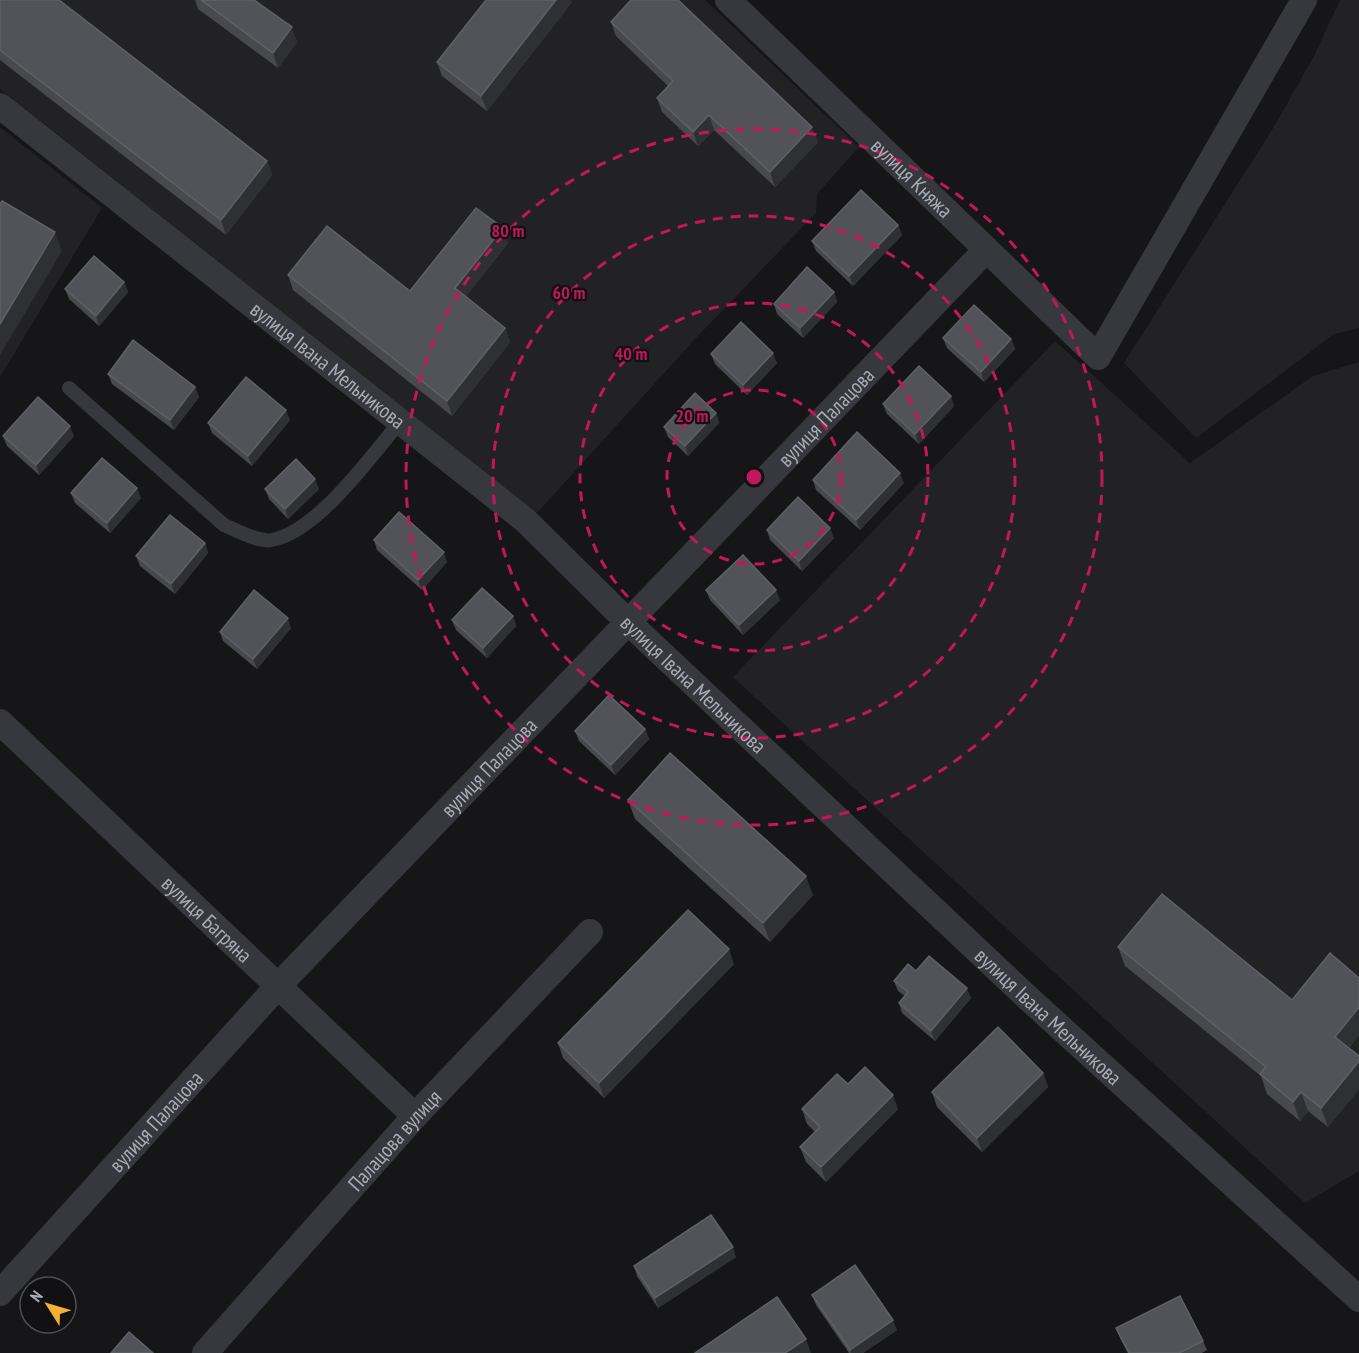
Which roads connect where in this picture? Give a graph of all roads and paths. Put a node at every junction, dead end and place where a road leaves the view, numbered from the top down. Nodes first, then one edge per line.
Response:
1 (728, 0) edge
2 (1304, 0) edge
3 (0, 106) edge
4 (986, 250) junction
5 (69, 388) dead end
6 (399, 422) junction
7 (629, 623) junction
8 (0, 722) edge
9 (590, 932) dead end
10 (278, 986) junction
11 (415, 1116) junction
12 (0, 1293) edge
13 (1359, 1299) edge
14 (205, 1353) edge

1 - 4 street, вулиця Княжа
2 - 4 street, вулиця Княжа
3 - 6 street, вулиця Івана Мельникова
4 - 7 street, вулиця Палацова
5 - 6 lane
6 - 7 street, вулиця Івана Мельникова
7 - 10 street, вулиця Палацова
7 - 13 street, вулиця Івана Мельникова
8 - 10 street, вулиця Багряна
9 - 11 street, Палацова вулиця
10 - 11 street, вулиця Багряна
10 - 12 street, вулиця Палацова
11 - 14 street, Палацова вулиця

